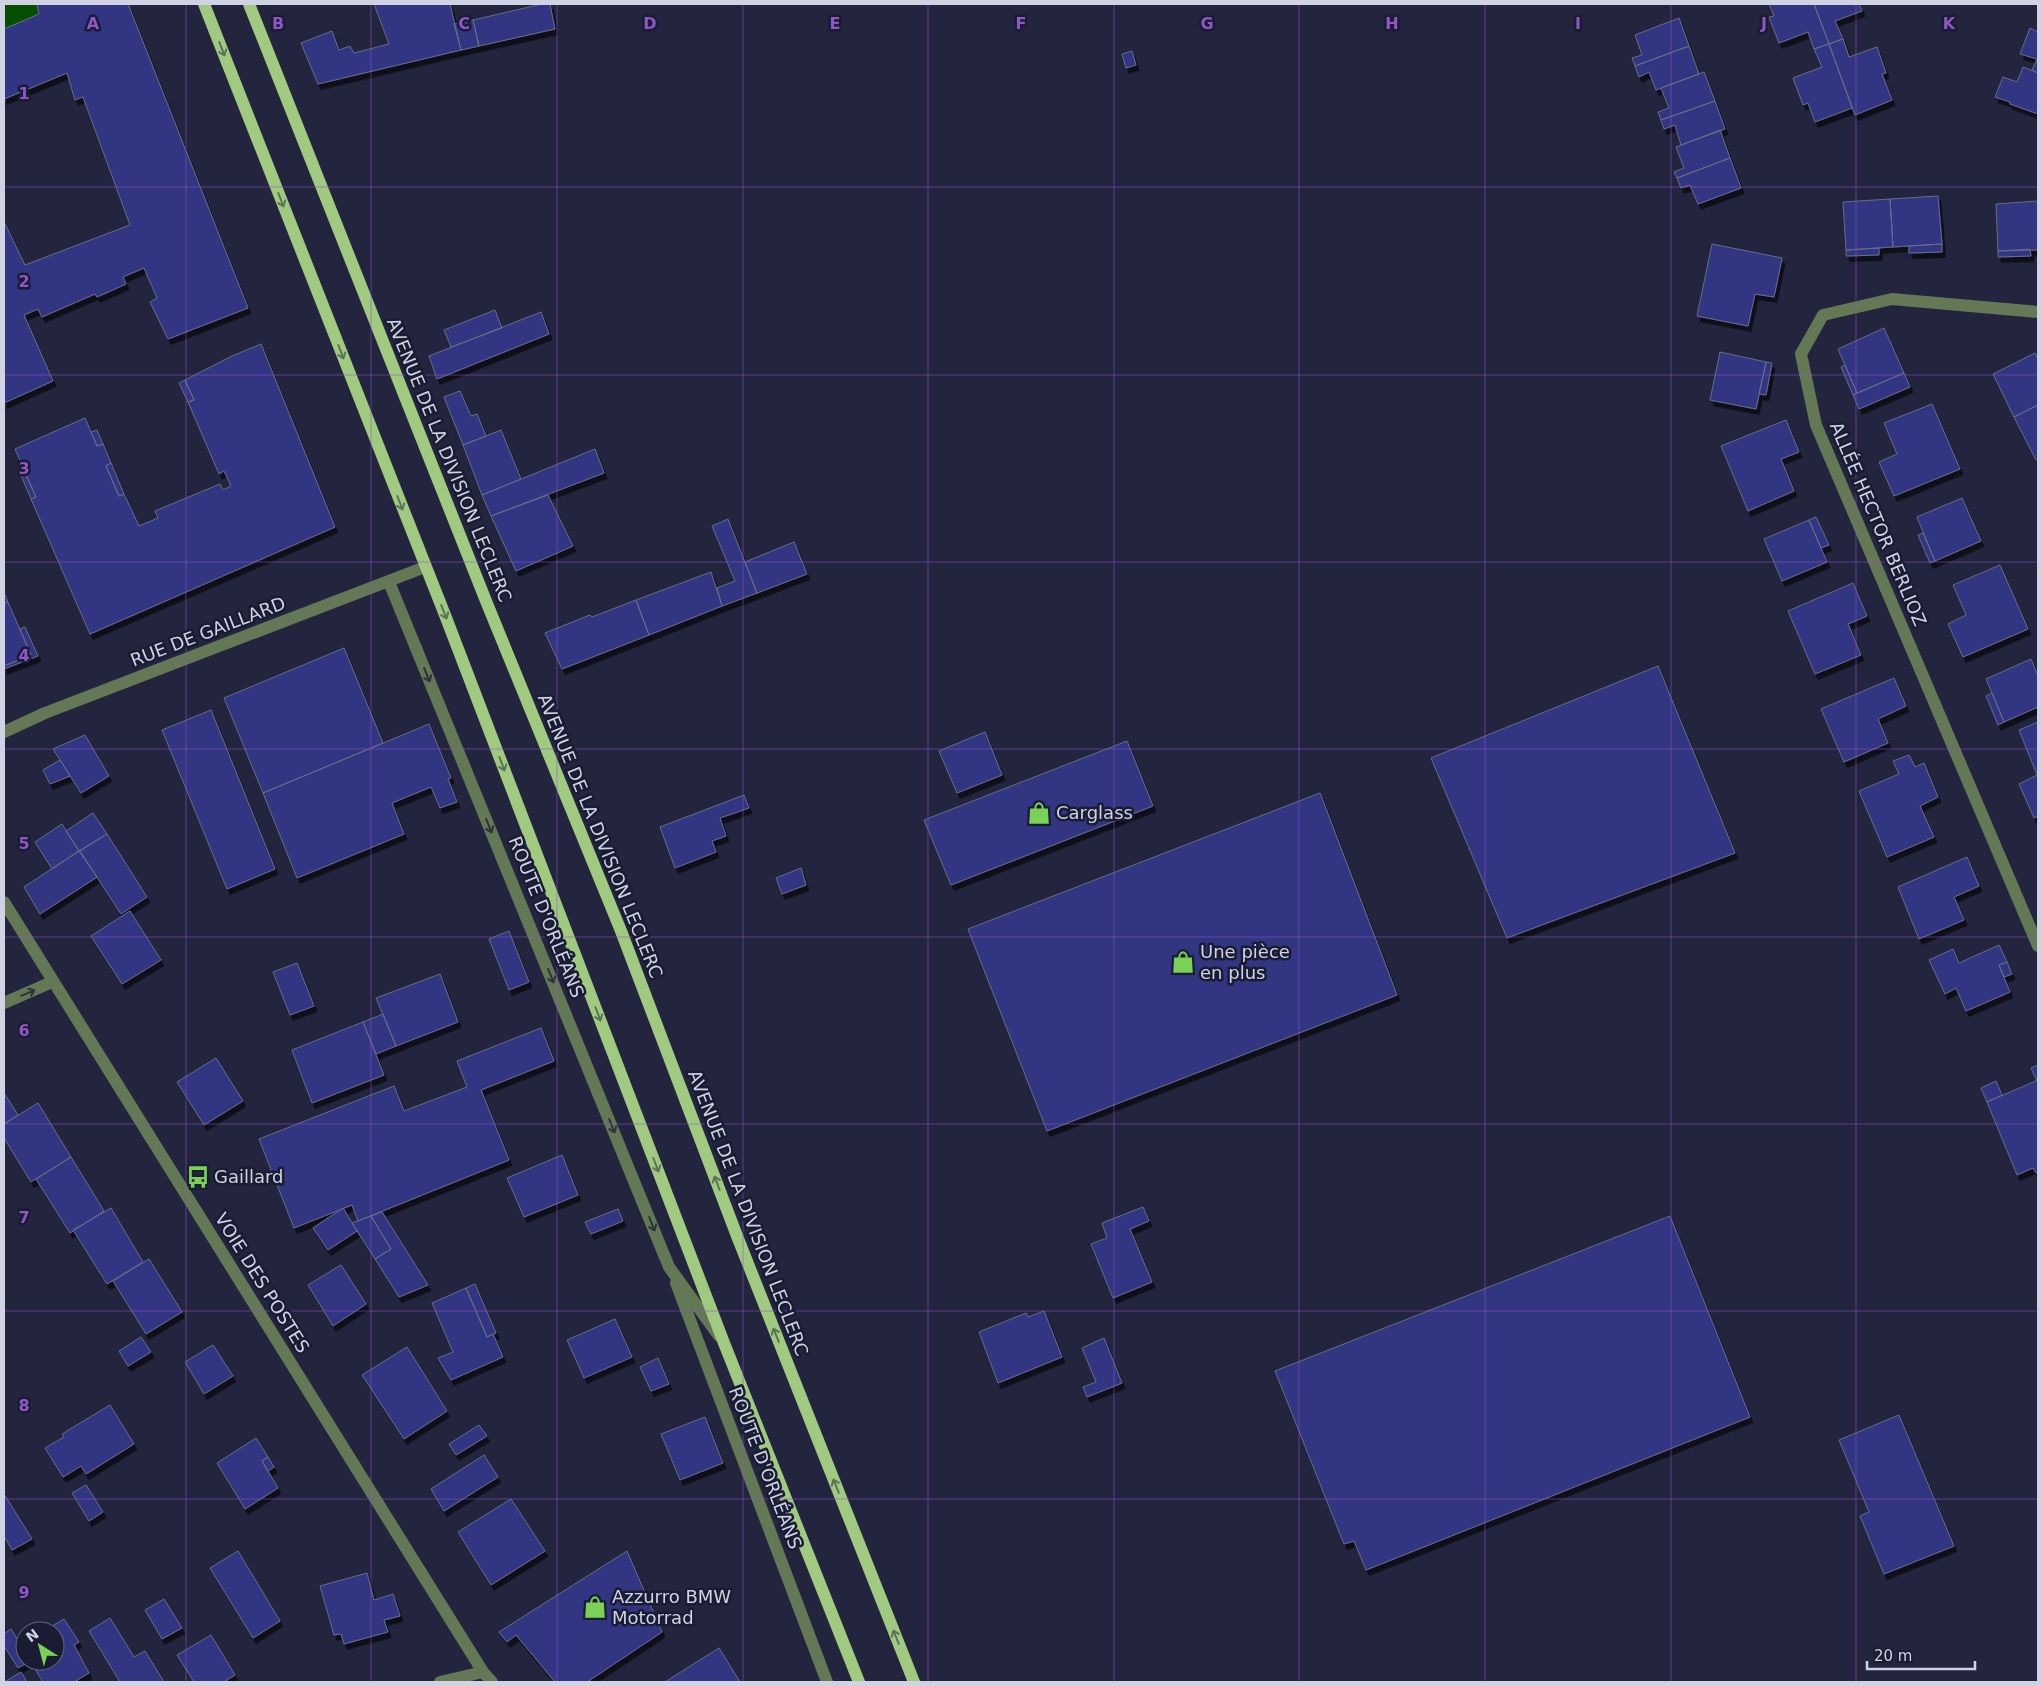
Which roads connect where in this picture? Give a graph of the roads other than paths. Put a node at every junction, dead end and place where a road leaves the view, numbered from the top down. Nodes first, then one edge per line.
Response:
1 (204, 4) edge
2 (249, 4) edge
3 (2038, 312) edge
4 (425, 567) junction
5 (389, 582) junction
6 (4, 732) edge
7 (4, 902) edge
8 (2038, 946) edge
9 (52, 982) junction
10 (4, 1003) edge
11 (669, 1267) junction
12 (724, 1343) junction
13 (483, 1672) junction
14 (440, 1682) edge
15 (492, 1682) edge
16 (827, 1682) edge
17 (860, 1682) edge
18 (914, 1682) edge

1 -> 4 main road
18 -> 2 main road, AVENUE DE LA DIVISION LECLERC
3 - 8 street, ALLÉE HECTOR BERLIOZ
4 - 5 street, RUE DE GAILLARD
4 -> 12 main road
5 - 6 street, RUE DE GAILLARD
5 -> 11 street, ROUTE D'ORLÉANS
7 - 9 street, VOIE DES POSTES
10 -> 9 street
9 - 13 street, VOIE DES POSTES
11 - 12 street, ROUTE D'ORLÉANS
11 - 16 street, ROUTE D'ORLÉANS
12 - 17 main road
13 - 14 street
13 - 15 street, VOIE DES POSTES

